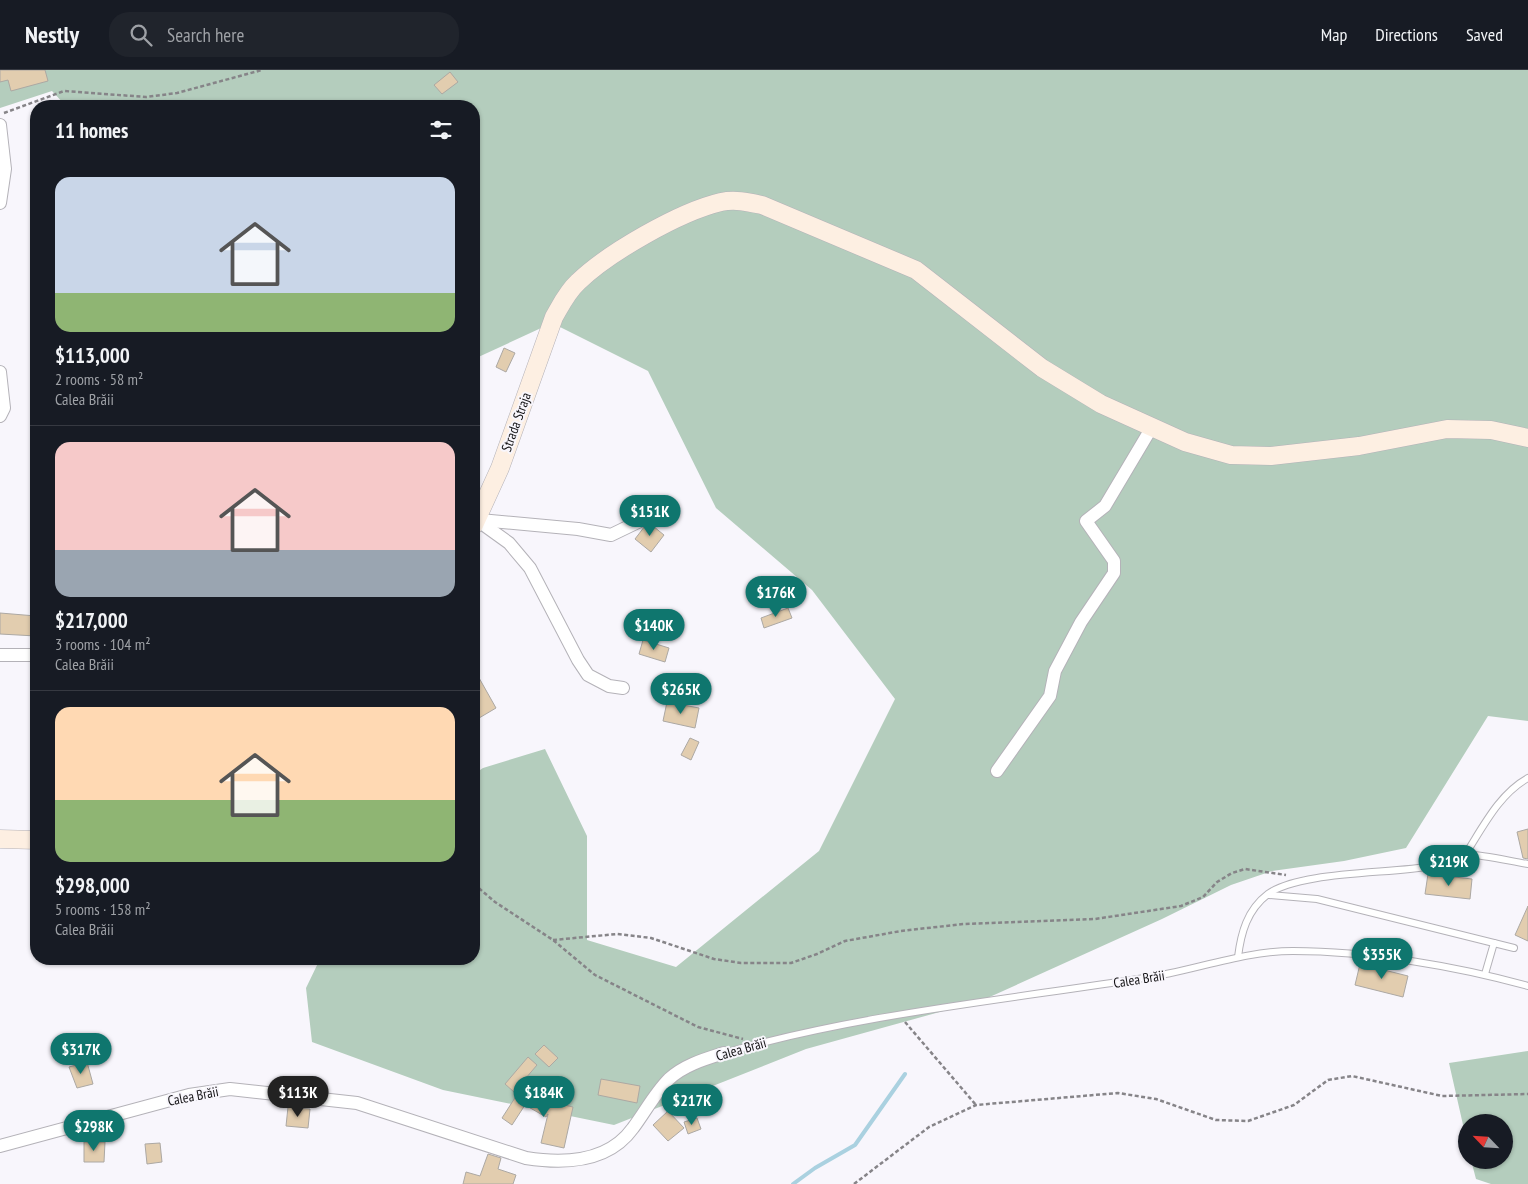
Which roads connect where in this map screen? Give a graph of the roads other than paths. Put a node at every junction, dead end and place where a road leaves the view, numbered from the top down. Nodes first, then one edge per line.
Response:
1 (0, 125) edge
2 (0, 203) edge
3 (0, 372) edge
4 (0, 416) edge
5 (1152, 427) junction
6 (1528, 438) edge
7 (480, 512) edge
8 (640, 521) dead end
9 (480, 523) edge
10 (480, 526) edge
11 (0, 655) edge
12 (30, 655) edge
13 (623, 688) dead end
14 (997, 771) dead end
15 (1528, 778) edge
16 (0, 839) edge
17 (30, 840) edge
18 (1465, 855) junction
19 (1528, 864) edge
20 (1267, 894) junction
21 (1494, 943) junction
22 (1514, 948) dead end
23 (1238, 957) junction
24 (1486, 974) junction
25 (1528, 986) edge
26 (724, 1053) joint
27 (0, 1146) edge

1 - 2 street
3 - 4 street
5 - 6 main road, Strada Straja
5 - 7 main road, Strada Straja
5 - 14 street
8 - 9 street
10 - 13 street
11 - 12 street
15 - 18 lane
16 - 17 main road
18 - 19 lane
18 - 20 lane
20 - 21 lane
20 - 23 lane
21 - 22 lane
21 - 24 lane
23 - 24 lane, Calea Brăii
23 - 26 lane, Calea Brăii
24 - 25 lane, Calea Brăii
26 - 27 street, Calea Brăii

